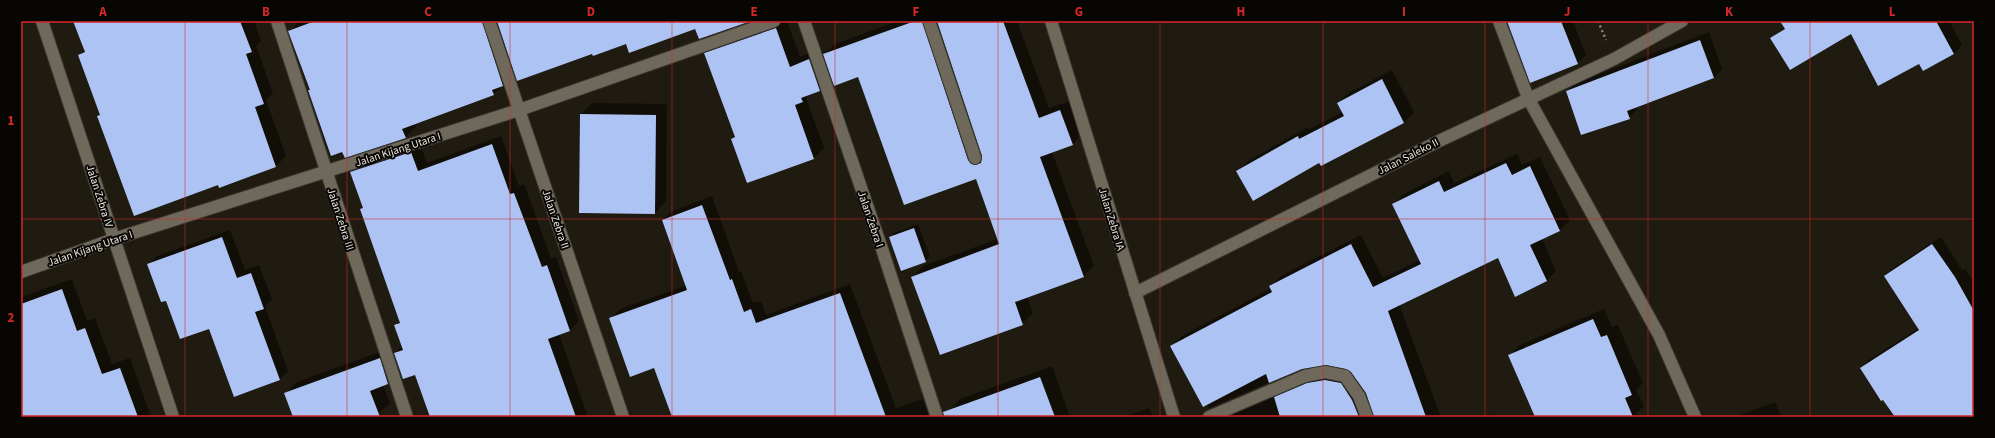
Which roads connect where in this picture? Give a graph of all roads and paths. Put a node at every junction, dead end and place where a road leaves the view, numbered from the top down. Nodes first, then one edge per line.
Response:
1 (42, 21) edge
2 (277, 21) edge
3 (489, 21) edge
4 (774, 21) edge
5 (804, 21) edge
6 (929, 21) edge
7 (1051, 21) edge
8 (1499, 21) edge
9 (1682, 21) edge
10 (1528, 98) junction
11 (519, 110) junction
12 (975, 158) dead end
13 (325, 173) junction
14 (114, 239) junction
15 (21, 272) edge
16 (1135, 293) junction
17 (173, 417) edge
18 (407, 417) edge
19 (623, 417) edge
20 (937, 417) edge
21 (1174, 417) edge
22 (1209, 417) edge
23 (1367, 417) edge
24 (1695, 417) edge

1 - 14 street, Jalan Zebra IV
2 - 13 street, Jalan Zebra III
3 - 11 street, Jalan Zebra II
4 - 11 street, Jalan Kijang Utara I
5 - 20 street, Jalan Zebra I
6 - 12 street
7 - 16 street, Jalan Zebra IA
8 - 10 street
9 - 10 street, Jalan Saleko II
10 - 16 street, Jalan Saleko II
10 - 24 street
11 - 13 street, Jalan Kijang Utara I
11 - 19 street, Jalan Zebra II
13 - 14 street, Jalan Kijang Utara I
13 - 18 street, Jalan Zebra III
14 - 15 street, Jalan Kijang Utara I
14 - 17 street, Jalan Zebra IV
16 - 21 street, Jalan Zebra IA
22 - 23 street

